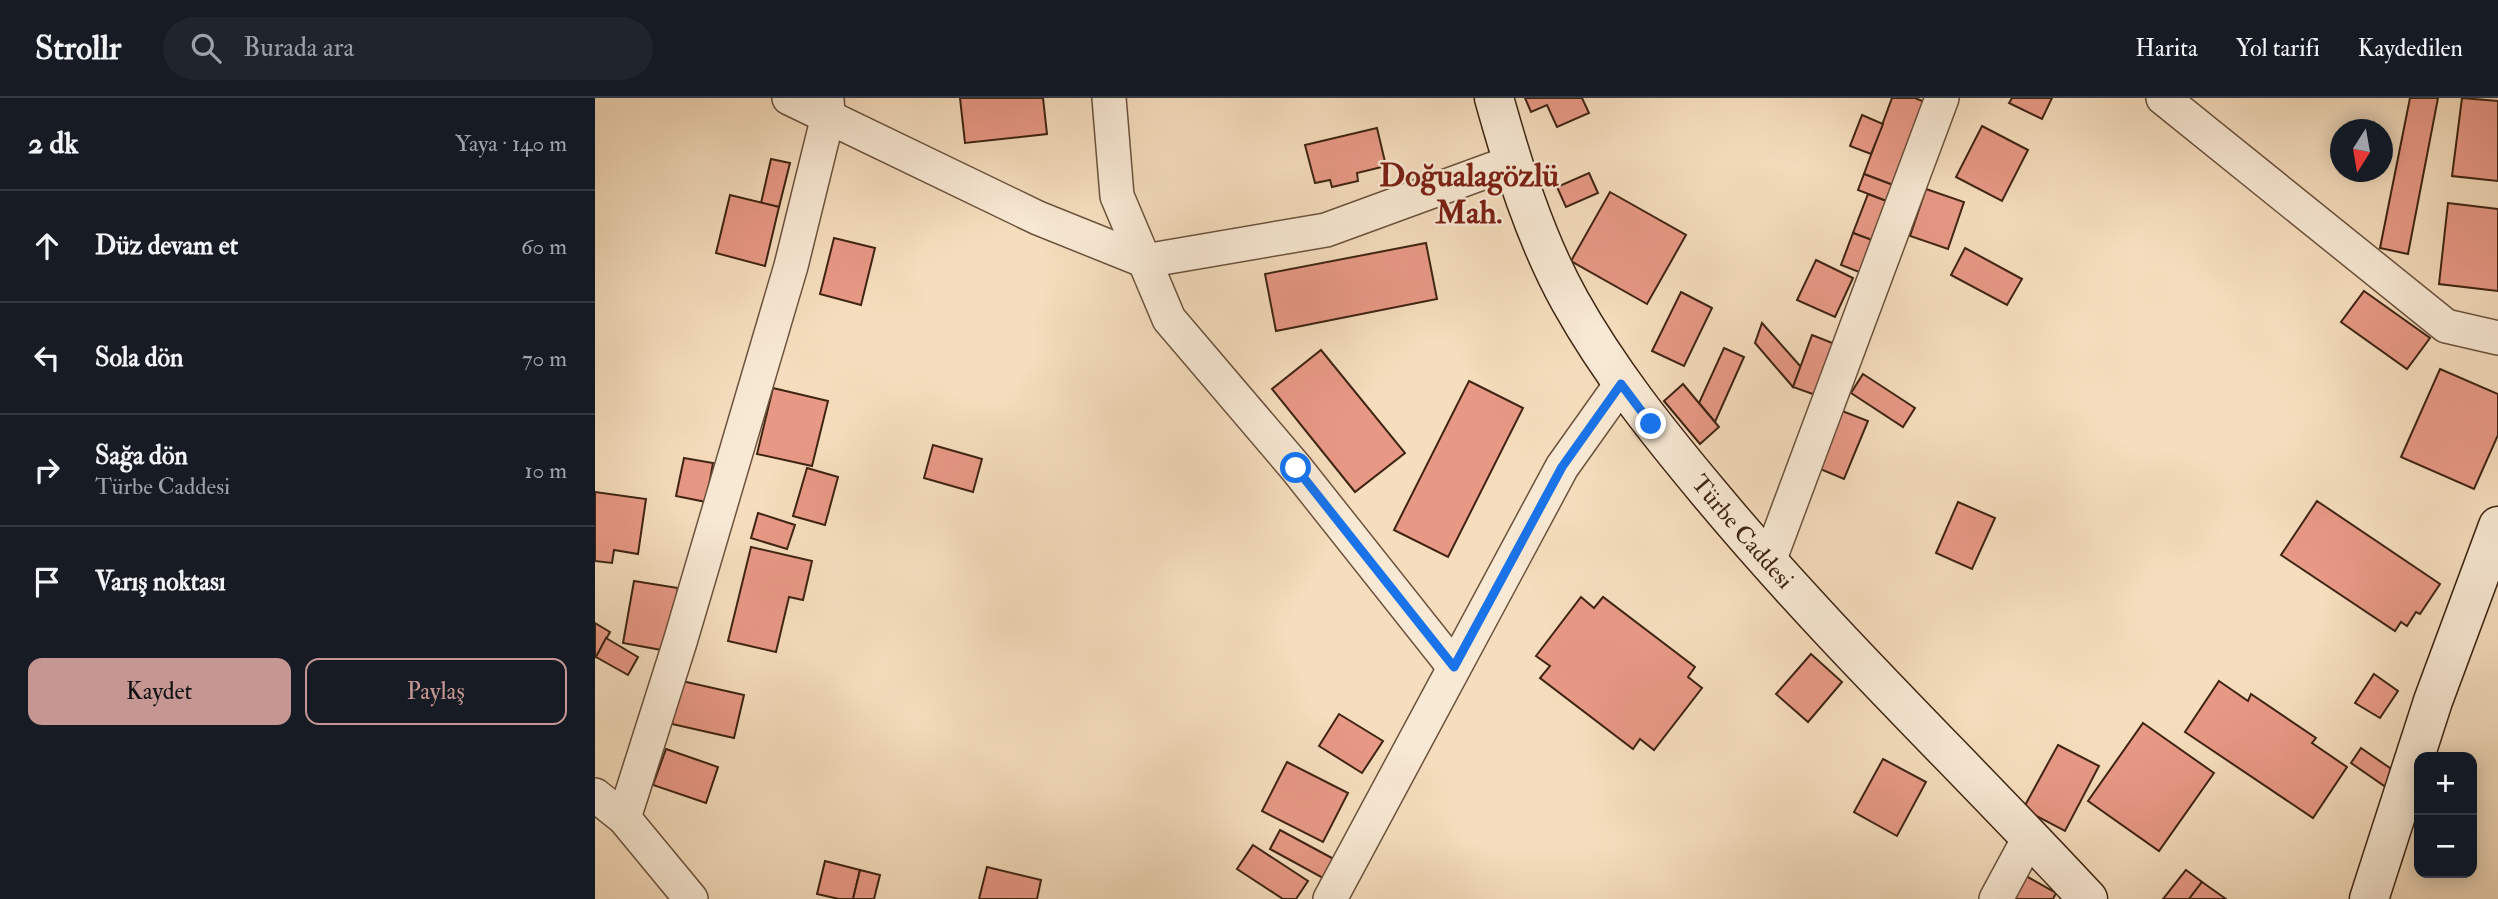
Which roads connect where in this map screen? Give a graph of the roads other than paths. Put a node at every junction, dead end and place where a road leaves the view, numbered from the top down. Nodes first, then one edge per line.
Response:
1 (789, 98) edge
2 (1109, 98) edge
3 (1494, 98) edge
4 (1942, 98) edge
5 (2163, 98) edge
6 (827, 107) edge
7 (1512, 162) junction
8 (1145, 261) junction
9 (2498, 338) edge
10 (1621, 384) junction
11 (2498, 526) edge
12 (1768, 565) junction
13 (1454, 667) junction
14 (595, 795) edge
15 (624, 818) junction
16 (2030, 836) junction
17 (691, 899) edge
18 (1330, 899) edge
19 (1996, 899) edge
20 (2088, 899) edge
21 (2369, 899) edge

1 - 6 street
2 - 8 street
3 - 7 street, Türbe Caddesi
4 - 12 street
5 - 9 street
6 - 8 street
6 - 15 street
7 - 8 street
7 - 10 street, Türbe Caddesi
8 - 13 street
10 - 12 street, Türbe Caddesi
10 - 13 street
11 - 21 street
12 - 16 street, Türbe Caddesi
13 - 18 street
14 - 15 street
15 - 17 street
16 - 19 street
16 - 20 street, Türbe Caddesi

